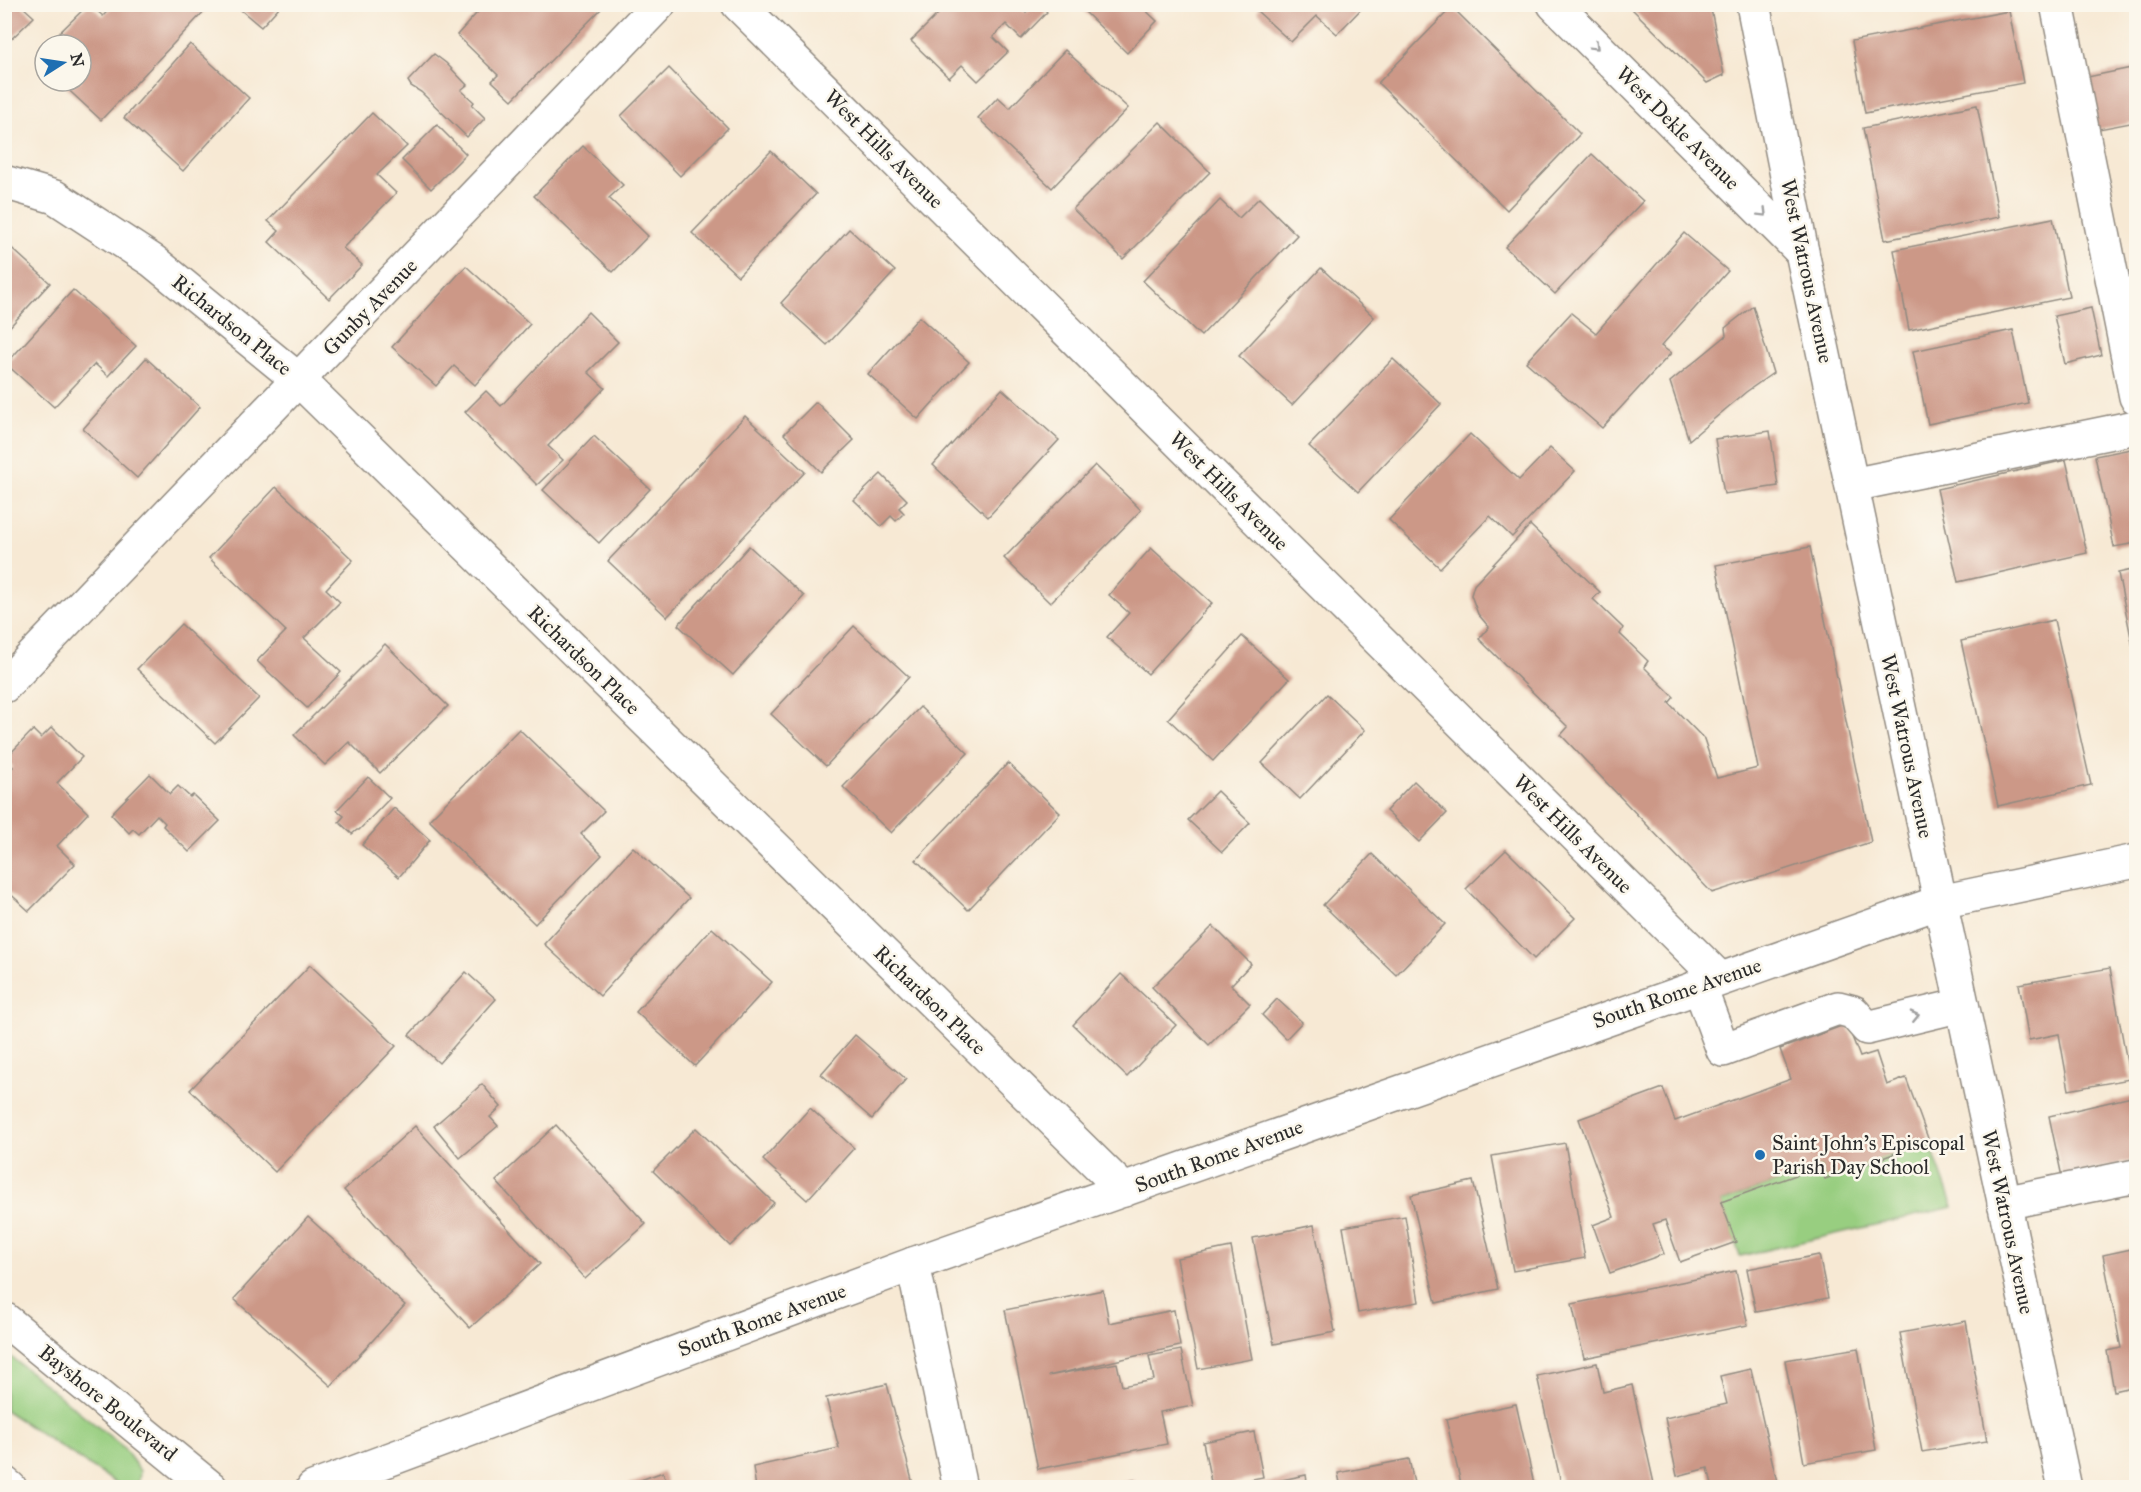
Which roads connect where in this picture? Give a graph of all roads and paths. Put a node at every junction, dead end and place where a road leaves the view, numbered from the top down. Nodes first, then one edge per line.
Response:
1 (659, 4) edge
2 (738, 4) edge
3 (1554, 4) edge
4 (1753, 4) edge
5 (2057, 4) edge
6 (4, 182) edge
7 (1802, 252) junction
8 (300, 381) junction
9 (2136, 397) edge
10 (2136, 427) edge
11 (1852, 485) junction
12 (4, 686) edge
13 (2136, 861) edge
14 (1940, 902) junction
15 (1709, 982) junction
16 (1962, 1005) junction
17 (2136, 1176) edge
18 (1124, 1191) junction
19 (2004, 1203) junction
20 (913, 1264) junction
21 (4, 1319) edge
22 (4, 1483) edge
23 (10, 1488) edge
24 (211, 1488) edge
25 (313, 1488) edge
26 (960, 1488) edge
27 (2065, 1488) edge

1 - 8 street, Gunby Avenue
2 - 15 street, West Hills Avenue
3 -> 7 street, West Dekle Avenue
4 - 7 street, West Watrous Avenue
5 - 9 street
6 - 8 street, Richardson Place
7 - 11 street, West Watrous Avenue
8 - 12 street, Gunby Avenue
8 - 18 street, Richardson Place
10 - 11 street
11 - 14 street, West Watrous Avenue
13 - 14 street, South Rome Avenue
14 - 15 street, South Rome Avenue
14 - 16 street, West Watrous Avenue
15 -> 16 street
15 - 18 street, South Rome Avenue
16 - 19 street, West Watrous Avenue
17 - 19 street
18 - 20 street, South Rome Avenue
19 - 27 street, West Watrous Avenue
20 - 25 street, South Rome Avenue
20 - 26 street
21 - 24 street, Bayshore Boulevard
22 - 23 street

